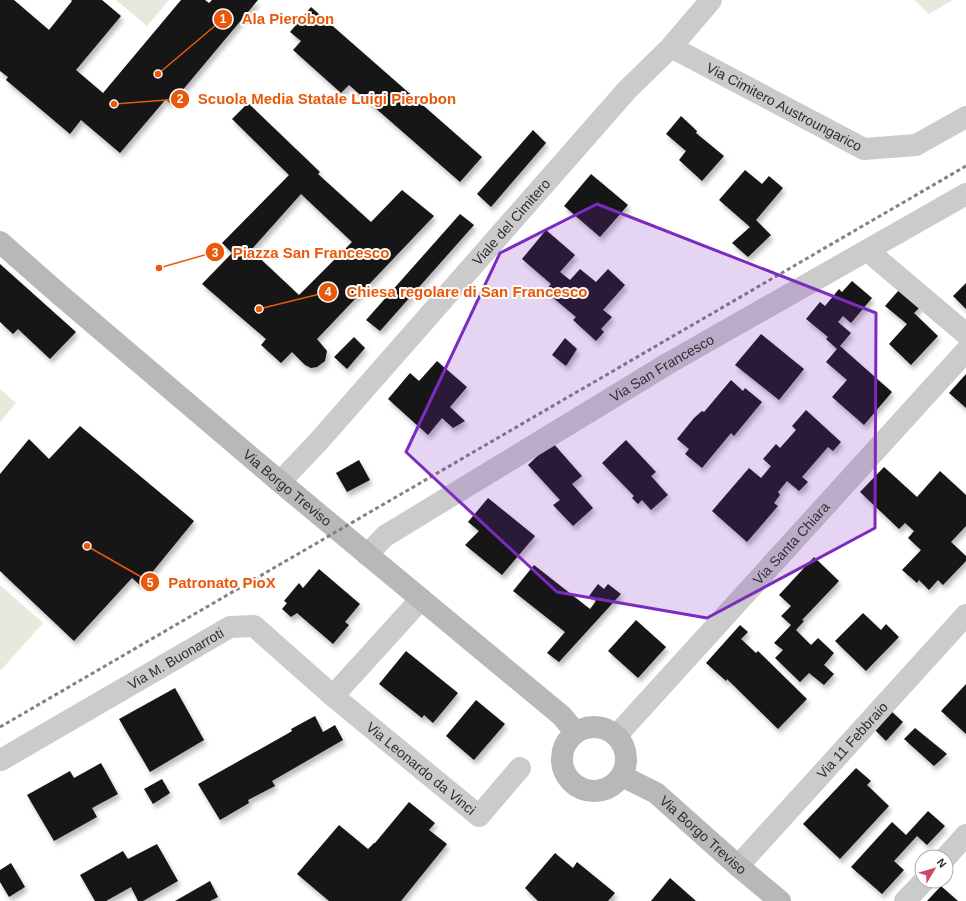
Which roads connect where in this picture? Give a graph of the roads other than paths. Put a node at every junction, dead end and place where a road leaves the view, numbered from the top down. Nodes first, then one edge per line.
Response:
1 (711, 0) edge
2 (671, 47) junction
3 (966, 117) edge
4 (966, 194) edge
5 (0, 242) edge
6 (868, 250) junction
7 (966, 334) edge
8 (966, 351) edge
9 (280, 482) junction
10 (367, 555) junction
11 (420, 599) junction
12 (966, 615) edge
13 (333, 696) junction
14 (576, 732) junction
15 (617, 735) junction
16 (1, 760) edge
17 (520, 768) dead end
18 (622, 776) junction
19 (966, 835) edge
20 (953, 849) edge
21 (738, 866) junction
22 (916, 889) edge
23 (780, 901) edge
24 (905, 901) edge

1 - 2 street, Viale del Cimitero
2 - 3 street, Via Cimitero Austroungarico
2 - 9 street, Viale del Cimitero
4 - 6 street, Via San Francesco
5 - 9 street, Via Borgo Treviso
6 - 7 street
6 - 10 street, Via San Francesco
8 - 15 street, Via Santa Chiara
9 - 10 street, Via Borgo Treviso
10 - 11 street, Via Borgo Treviso
11 - 13 street
11 - 14 street, Via Borgo Treviso
12 - 21 street, Via 11 Febbraio
13 - 16 street, Via M. Buonarroti
13 - 17 street, Via Leonardo da Vinci
14 - 15 street
14 - 18 street
15 - 18 street
18 - 21 street, Via Borgo Treviso
19 - 20 street
21 - 23 street, Via Borgo Treviso
22 - 24 street

